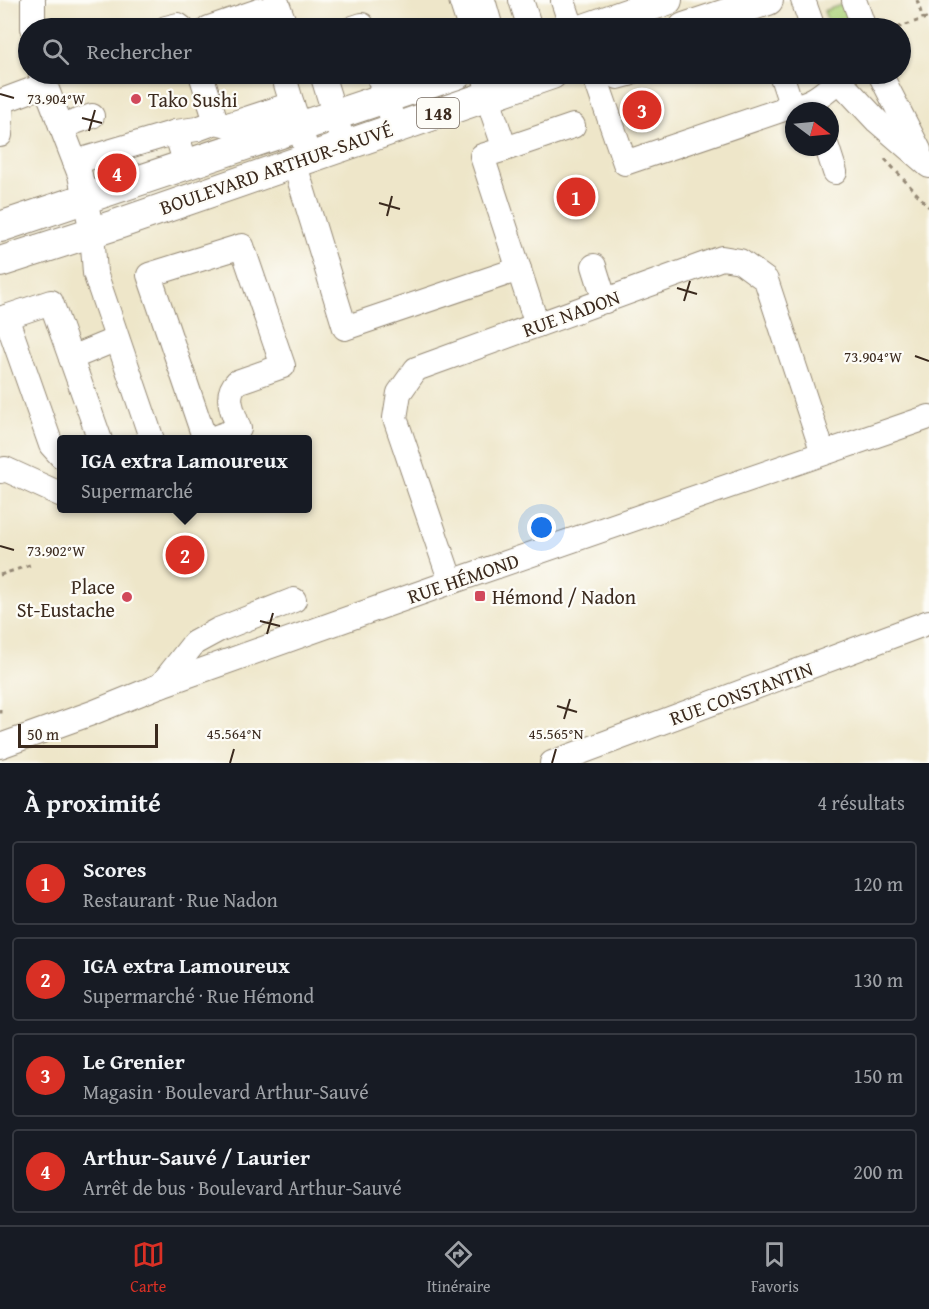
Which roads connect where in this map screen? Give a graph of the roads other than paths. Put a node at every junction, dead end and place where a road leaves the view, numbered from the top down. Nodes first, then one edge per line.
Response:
1 (33, 0) edge
2 (461, 0) edge
3 (483, 0) edge
4 (521, 0) edge
5 (668, 0) edge
6 (768, 0) edge
7 (803, 0) edge
8 (854, 0) edge
9 (563, 1) edge
10 (270, 11) edge
11 (33, 18) edge
12 (245, 18) edge
13 (467, 18) edge
14 (488, 18) edge
15 (527, 18) edge
16 (569, 18) edge
17 (617, 18) edge
18 (739, 18) edge
19 (809, 18) edge
20 (860, 18) edge
21 (33, 84) edge
22 (45, 84) edge
23 (205, 84) edge
24 (286, 84) edge
25 (325, 84) edge
26 (429, 84) edge
27 (495, 84) edge
28 (497, 84) edge
29 (597, 84) edge
30 (788, 84) edge
31 (829, 84) edge
32 (843, 84) edge
33 (885, 84) edge
34 (382, 86) edge
35 (1, 100) edge
36 (801, 102) edge
37 (809, 102) edge
38 (438, 112) junction
39 (785, 113) edge
40 (335, 115) junction
41 (92, 116) dead end
42 (296, 116) junction
43 (573, 126) dead end
44 (62, 127) junction
45 (395, 127) junction
46 (176, 132) junction
47 (226, 132) junction
48 (0, 135) edge
49 (344, 145) junction
50 (505, 149) junction
51 (830, 156) edge
52 (301, 160) junction
53 (75, 162) junction
54 (928, 163) edge
55 (186, 165) junction
56 (835, 172) dead end
57 (246, 179) junction
58 (86, 198) junction
59 (0, 227) edge
60 (92, 232) junction
61 (0, 262) edge
62 (594, 266) dead end
63 (519, 269) junction
64 (604, 301) junction
65 (3, 318) edge
66 (537, 325) junction
67 (117, 339) junction
68 (71, 358) junction
69 (929, 417) edge
70 (98, 435) edge
71 (151, 435) edge
72 (204, 435) edge
73 (221, 435) edge
74 (57, 452) edge
75 (823, 453) junction
76 (0, 471) edge
77 (57, 493) edge
78 (451, 582) junction
79 (294, 600) dead end
80 (929, 622) edge
81 (161, 685) junction
82 (0, 746) edge
83 (552, 763) edge

1 - 11 street
2 - 13 street
3 - 14 street
4 - 15 street
5 - 17 main road
6 - 18 main road
7 - 19 street
8 - 20 street
9 - 16 street
10 - 12 street
21 - 35 street
22 - 44 street
23 - 47 street
24 - 42 street
25 - 40 street
26 - 38 street
27 - 38 main road, BOULEVARD ARTHUR-SAUVÉ / 148
28 - 50 street
29 - 39 street
30 - 36 street
31 - 37 street
32 - 54 street
33 - 54 street
34 - 40 main road, BOULEVARD ARTHUR-SAUVÉ / 148
34 - 45 street
35 - 48 street
38 - 45 main road, BOULEVARD ARTHUR-SAUVÉ / 148
40 - 42 main road, BOULEVARD ARTHUR-SAUVÉ / 148
40 - 49 street
41 - 44 street
42 - 47 main road, BOULEVARD ARTHUR-SAUVÉ / 148
42 - 52 street
43 - 50 street
44 - 53 street
45 - 49 main road, BOULEVARD ARTHUR-SAUVÉ / 148
46 - 47 street
46 - 53 street
46 - 55 street
47 - 55 main road, BOULEVARD ARTHUR-SAUVÉ / 148
47 - 57 street
49 - 52 main road, BOULEVARD ARTHUR-SAUVÉ / 148
50 - 63 street
51 - 56 street
52 - 57 main road, BOULEVARD ARTHUR-SAUVÉ / 148
52 - 63 street
53 - 58 street
55 - 58 main road, BOULEVARD ARTHUR-SAUVÉ / 148
57 - 60 main road, BOULEVARD ARTHUR-SAUVÉ / 148
58 - 59 main road, BOULEVARD ARTHUR-SAUVÉ / 148
58 - 60 street
60 - 61 main road, BOULEVARD ARTHUR-SAUVÉ / 148
60 - 67 street
62 - 64 street
63 - 66 street
64 - 66 street, RUE NADON
64 - 75 street, RUE NADON
65 - 68 street
65 - 74 street
66 - 78 street, RUE NADON
67 - 68 street
67 - 71 street
68 - 70 street
69 - 75 street, RUE HÉMOND
72 - 73 street
75 - 78 street, RUE HÉMOND
76 - 77 street
78 - 81 street, RUE HÉMOND
79 - 81 street
80 - 83 street, RUE CONSTANTIN
81 - 82 street, RUE HÉMOND

